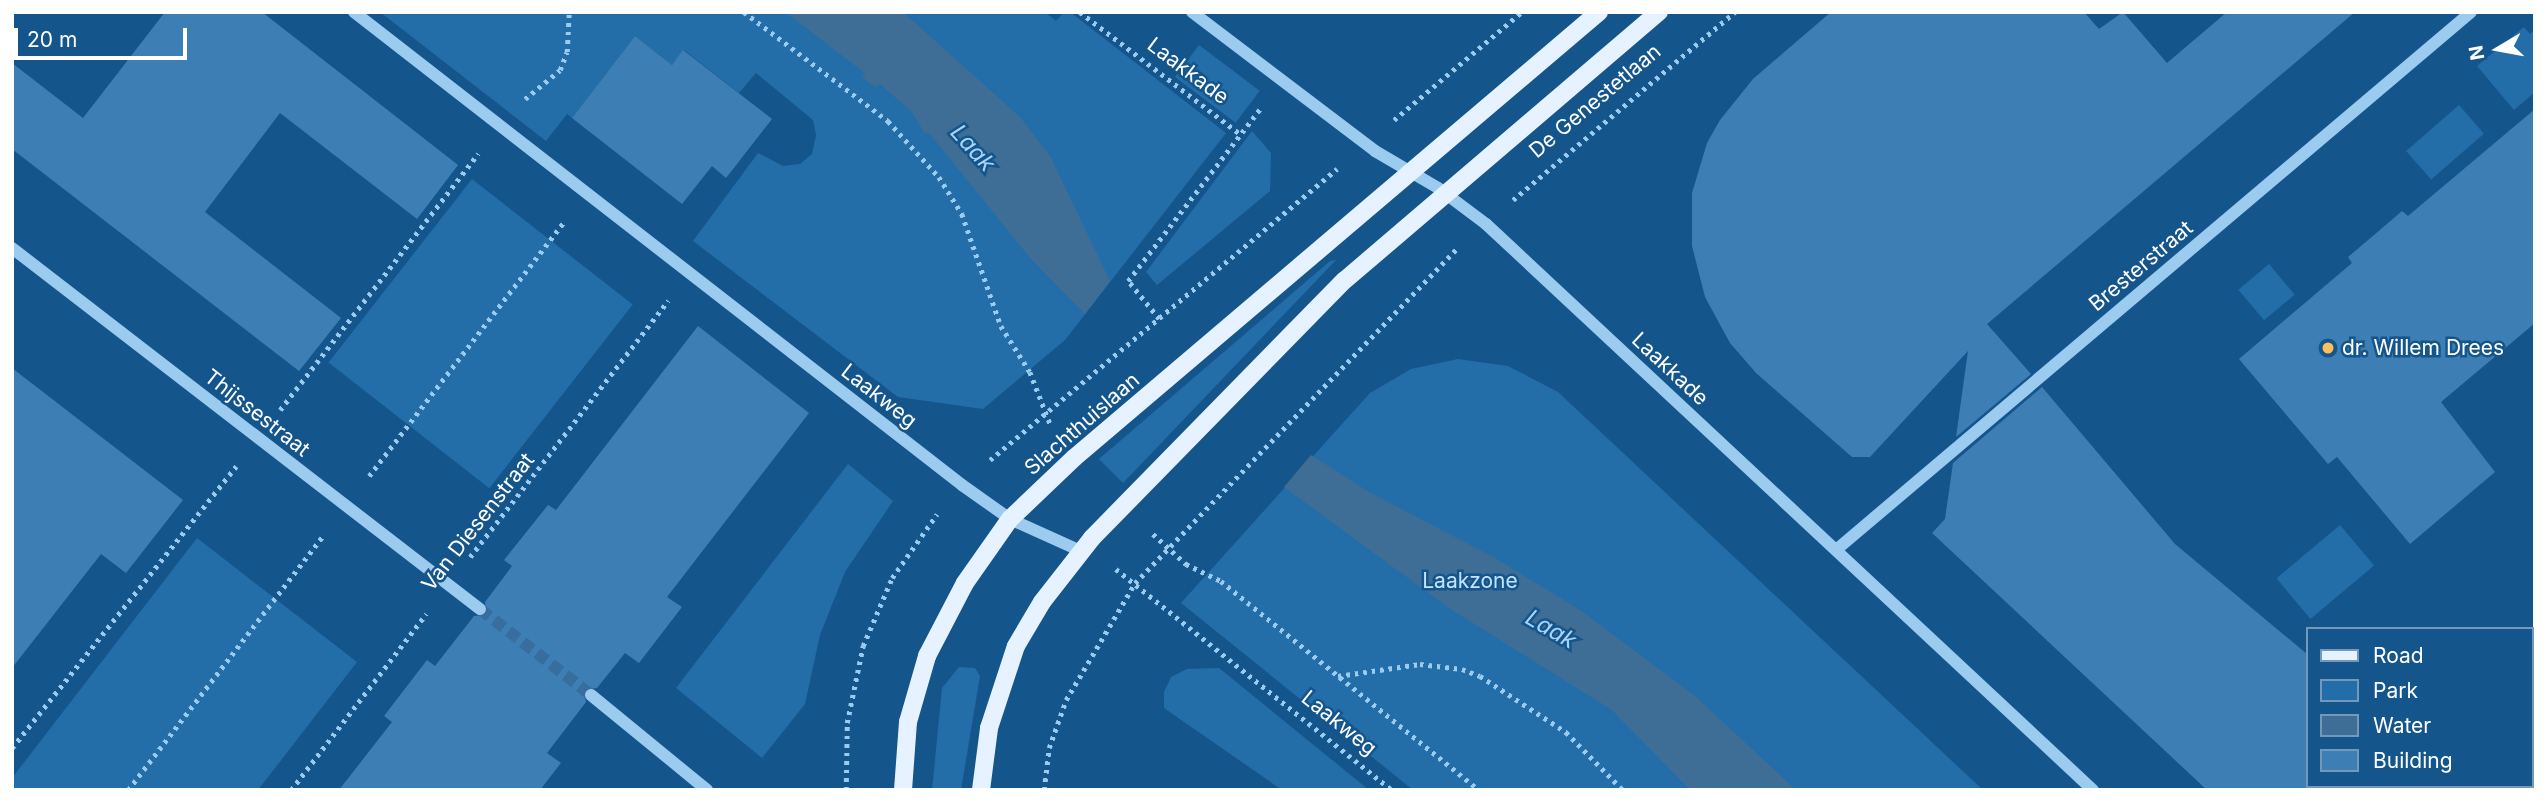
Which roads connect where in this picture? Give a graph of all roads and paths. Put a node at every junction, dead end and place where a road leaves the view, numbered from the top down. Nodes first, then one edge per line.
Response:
1 (354, 12) edge
2 (569, 12) edge
3 (744, 12) edge
4 (1080, 12) edge
5 (1192, 12) edge
6 (1522, 12) edge
7 (1600, 12) edge
8 (1660, 12) edge
9 (1735, 12) edge
10 (2471, 12) edge
11 (1271, 114) dead end
12 (500, 126) junction
13 (1240, 134) junction
14 (1366, 144) junction
15 (1329, 160) dead end
16 (1339, 167) dead end
17 (1411, 172) junction
18 (1446, 194) junction
19 (1486, 224) junction
20 (12, 248) edge
21 (689, 272) junction
22 (1159, 319) dead end
23 (1074, 458) junction
24 (1123, 505) junction
25 (1010, 519) junction
26 (1166, 547) junction
27 (1836, 550) junction
28 (1081, 551) junction
29 (1135, 583) junction
30 (449, 585) junction
31 (480, 609) tunnel mouth
32 (1338, 676) junction
33 (591, 695) tunnel mouth
34 (290, 790) edge
35 (706, 790) edge
36 (903, 790) edge
37 (981, 790) edge
38 (1044, 790) edge
39 (1392, 790) edge
40 (1479, 790) edge
41 (1623, 790) edge
42 (2093, 790) edge

1 - 12 street, Laakweg
2 - 12 path
3 - 23 path
4 - 13 path, Laakkade
5 - 14 street, Laakkade
6 - 14 path
7 - 17 main road
8 - 18 main road, De Genestetlaan
9 - 19 path, De Genestetlaan
10 - 27 street, Bresterstraat
11 - 13 path
12 - 21 street, Laakweg
13 - 22 path
14 - 17 street, Laakkade
15 - 16 path
17 - 18 street, Laakkade
17 - 23 main road, Slachthuislaan
18 - 19 street, Laakkade
18 - 24 main road
19 - 26 path
19 - 27 street, Laakkade
20 - 30 street, Thijssestraat
21 - 25 street, Laakweg
21 - 30 path, Van Diesenstraat
23 - 25 main road, Slachthuislaan
24 - 26 path, Laakweg
24 - 28 main road
25 - 28 street, Laakweg
25 - 36 main road, Slachthuislaan
26 - 29 path
26 - 32 path, Laakweg
27 - 42 street, Laakkade
28 - 29 path, Laakweg
28 - 37 main road
29 - 38 path
29 - 39 path, Laakweg
30 - 31 street, Thijssestraat
30 - 34 path, Van Diesenstraat
32 - 40 path, Laakweg
32 - 41 path
33 - 35 street

